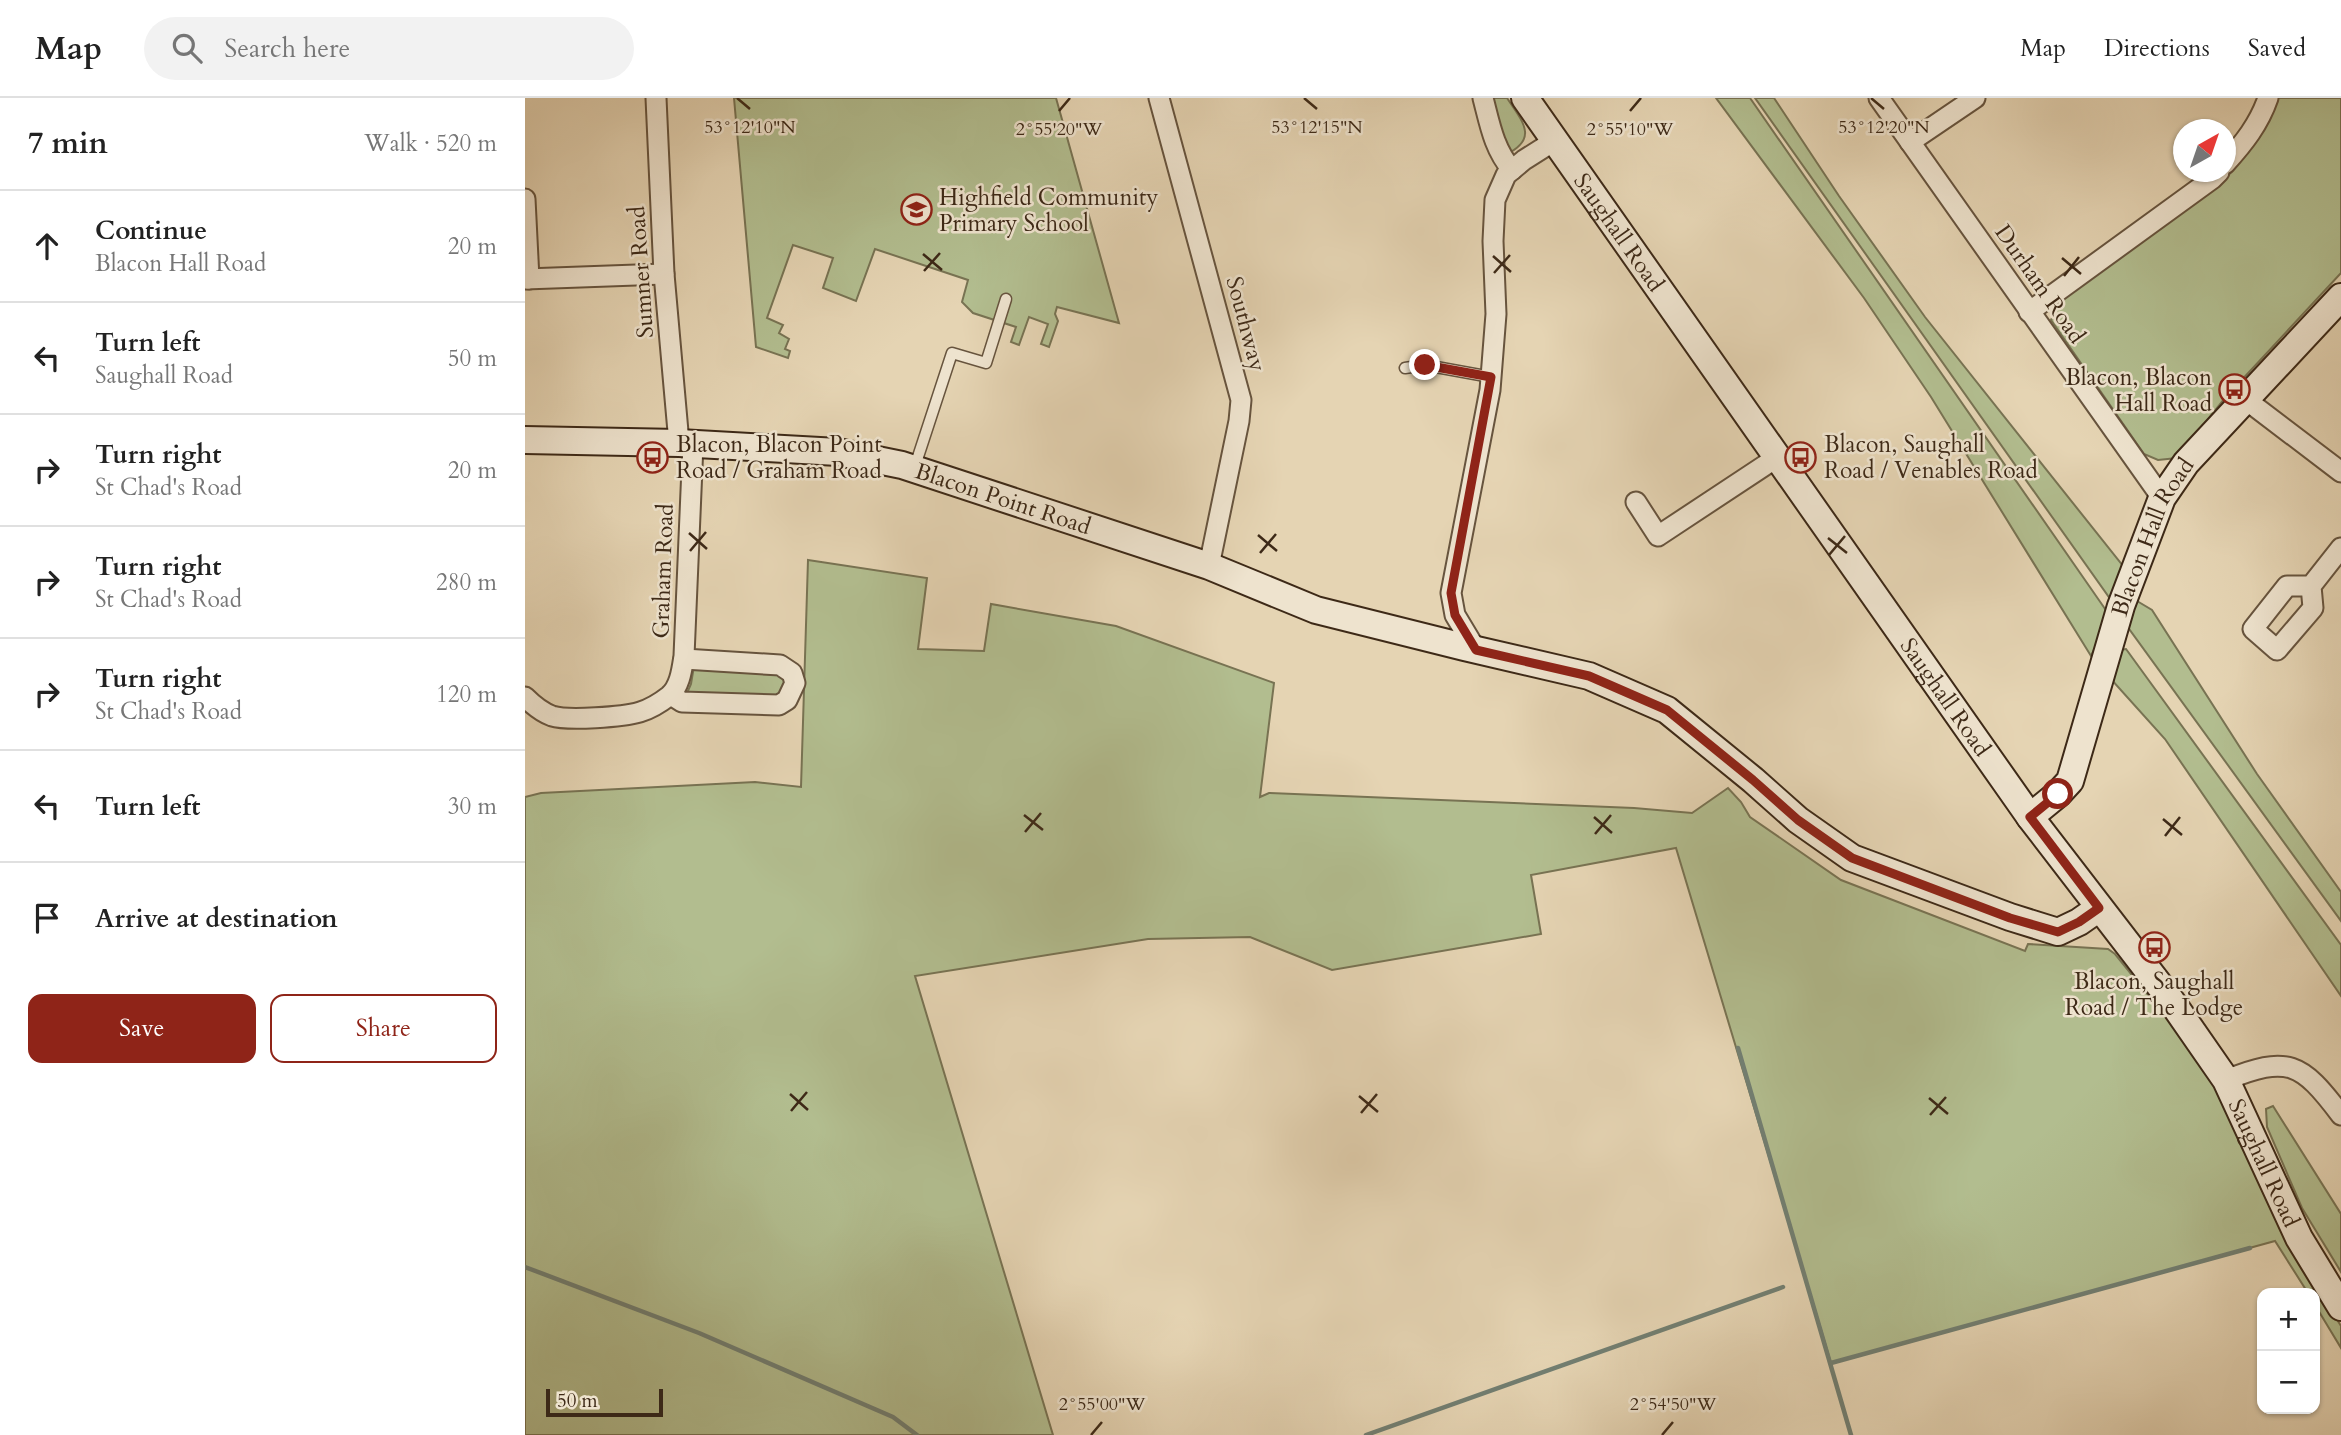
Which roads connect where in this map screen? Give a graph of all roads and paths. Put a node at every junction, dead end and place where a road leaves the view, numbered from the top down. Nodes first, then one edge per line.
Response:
1 (656, 98) edge
2 (1159, 98) edge
3 (1483, 98) edge
4 (1525, 98) edge
5 (1879, 98) edge
6 (1975, 98) edge
7 (2269, 98) edge
8 (1555, 141) junction
9 (1910, 142) junction
10 (2236, 152) edge
11 (1512, 170) junction
12 (2208, 182) edge
13 (525, 199) edge
14 (664, 274) junction
15 (527, 279) edge
16 (2341, 297) edge
17 (1006, 299) dead end
18 (2029, 312) junction
19 (1405, 368) dead end
20 (1491, 377) junction
21 (2245, 399) junction
22 (525, 440) edge
23 (686, 443) junction
24 (1776, 458) junction
25 (914, 469) junction
26 (2341, 472) edge
27 (2162, 498) junction
28 (1636, 502) dead end
29 (2341, 548) edge
30 (1209, 566) junction
31 (2311, 586) dead end
32 (1470, 649) junction
33 (684, 659) junction
34 (671, 695) junction
35 (525, 697) edge
36 (2030, 817) junction
37 (2099, 908) junction
38 (2226, 1080) junction
39 (2341, 1115) edge
40 (2341, 1307) edge

1 - 14 street, Sumner Road
2 - 30 street, Southway
3 - 11 street
4 - 8 street, Saughall Road
5 - 9 street, Durham Road
6 - 9 street
7 - 10 street
8 - 11 street
8 - 24 street, Saughall Road
9 - 18 street, Durham Road
11 - 20 street
12 - 18 street
13 - 15 street
14 - 15 street
14 - 23 street, Sumner Road
16 - 21 street, Blacon Hall Road
17 - 25 lane
18 - 27 street, Durham Road
19 - 20 lane
20 - 32 street
21 - 26 street
21 - 27 street, Blacon Hall Road
22 - 23 street, Blacon Point Road
23 - 25 street, Blacon Point Road
23 - 33 street, Graham Road
24 - 28 street
24 - 36 street, Saughall Road
25 - 30 street, Blacon Point Road
27 - 36 street, Blacon Hall Road
29 - 31 street
30 - 32 street, Blacon Point Road
32 - 37 street, Blacon Point Road
33 - 34 street, Graham Road
33 - 34 street, Graham Road
34 - 35 street
36 - 37 street, Saughall Road
37 - 38 street, Saughall Road
38 - 39 street
38 - 40 street, Saughall Road

